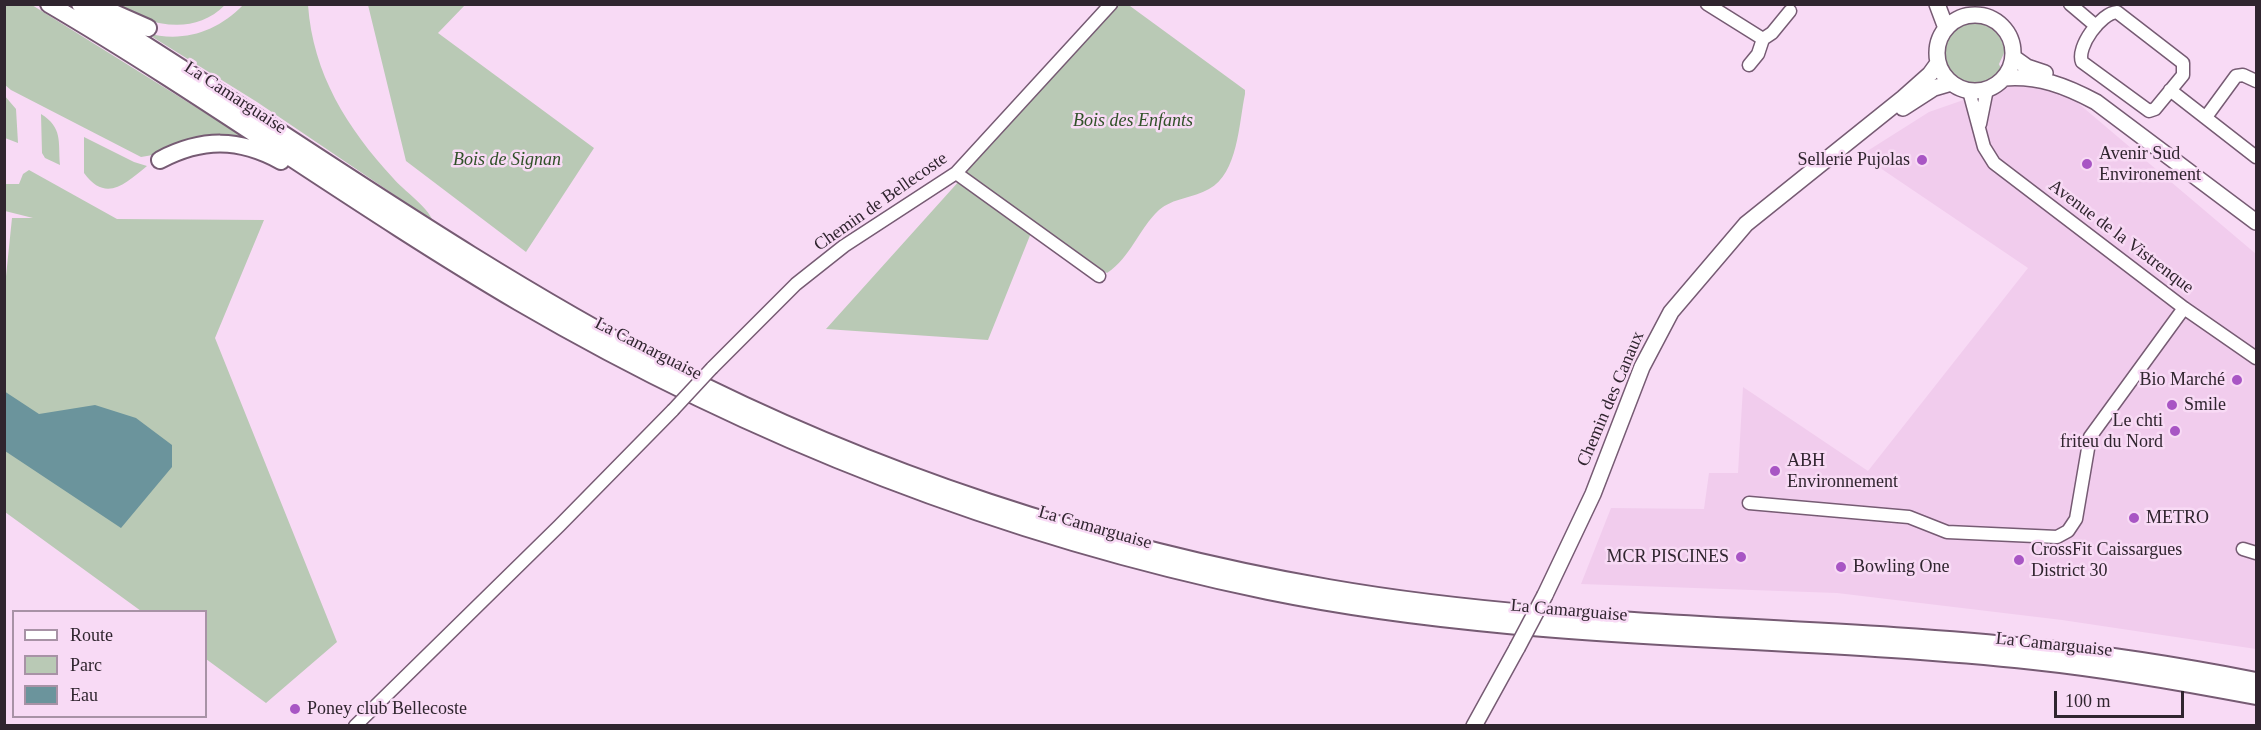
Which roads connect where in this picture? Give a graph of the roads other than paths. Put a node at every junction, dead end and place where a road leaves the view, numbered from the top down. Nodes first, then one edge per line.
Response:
1 (49, 4) edge
2 (80, 4) edge
3 (95, 4) edge
4 (1111, 4) edge
5 (1707, 4) edge
6 (1936, 4) edge
7 (1946, 4) edge
8 (1986, 4) edge
9 (1998, 4) edge
10 (2070, 4) edge
11 (1790, 11) dead end
12 (1968, 16) junction
13 (2001, 25) junction
14 (2096, 26) junction
15 (148, 28) dead end
16 (1946, 28) junction
17 (1763, 39) junction
18 (2013, 57) junction
19 (1938, 63) junction
20 (1749, 65) dead end
21 (2004, 78) junction
22 (2256, 81) edge
23 (1951, 83) junction
24 (1987, 89) junction
25 (2170, 90) junction
26 (1969, 91) junction
27 (2206, 117) junction
28 (1979, 131) junction
29 (1852, 139) junction
30 (2256, 157) edge
31 (160, 160) dead end
32 (956, 173) junction
33 (2230, 201) junction
34 (2256, 222) edge
35 (443, 255) junction
36 (504, 268) dead end
37 (1099, 276) dead end
38 (2184, 308) junction
39 (574, 316) junction
40 (2256, 358) edge
41 (1749, 504) dead end
42 (2242, 549) dead end
43 (2256, 553) edge
44 (2256, 681) edge
45 (2256, 696) edge
46 (355, 726) edge
47 (1474, 726) edge

1 - 35 highway, La Camarguaise
2 - 39 highway, La Camarguaise
3 - 15 highway
4 - 32 street, Chemin de Bellecoste
5 - 17 street
6 - 16 main road
7 - 12 main road
8 - 12 main road
9 - 13 main road
10 - 14 street
11 - 17 street
12 - 13 main road
12 - 16 main road
13 - 18 main road
14 - 25 street
14 - 25 street
16 - 19 main road
17 - 20 street
18 - 21 main road
18 - 33 main road
19 - 23 main road
19 - 29 main road, Chemin des Canaux
21 - 24 main road
21 - 33 main road
22 - 27 street
23 - 26 main road
23 - 29 main road, Chemin des Canaux
24 - 26 main road
24 - 28 street
25 - 27 street
26 - 28 street, Avenue de la Vistrenque
27 - 30 street
28 - 38 street, Avenue de la Vistrenque
29 - 47 main road, Chemin des Canaux, bridge
31 - 35 highway
32 - 37 street
32 - 46 street, Chemin de Bellecoste, bridge
33 - 34 main road
35 - 45 highway, La Camarguaise
36 - 39 highway
38 - 40 street, Avenue de la Vistrenque
38 - 41 street
39 - 44 highway, La Camarguaise
42 - 43 street

